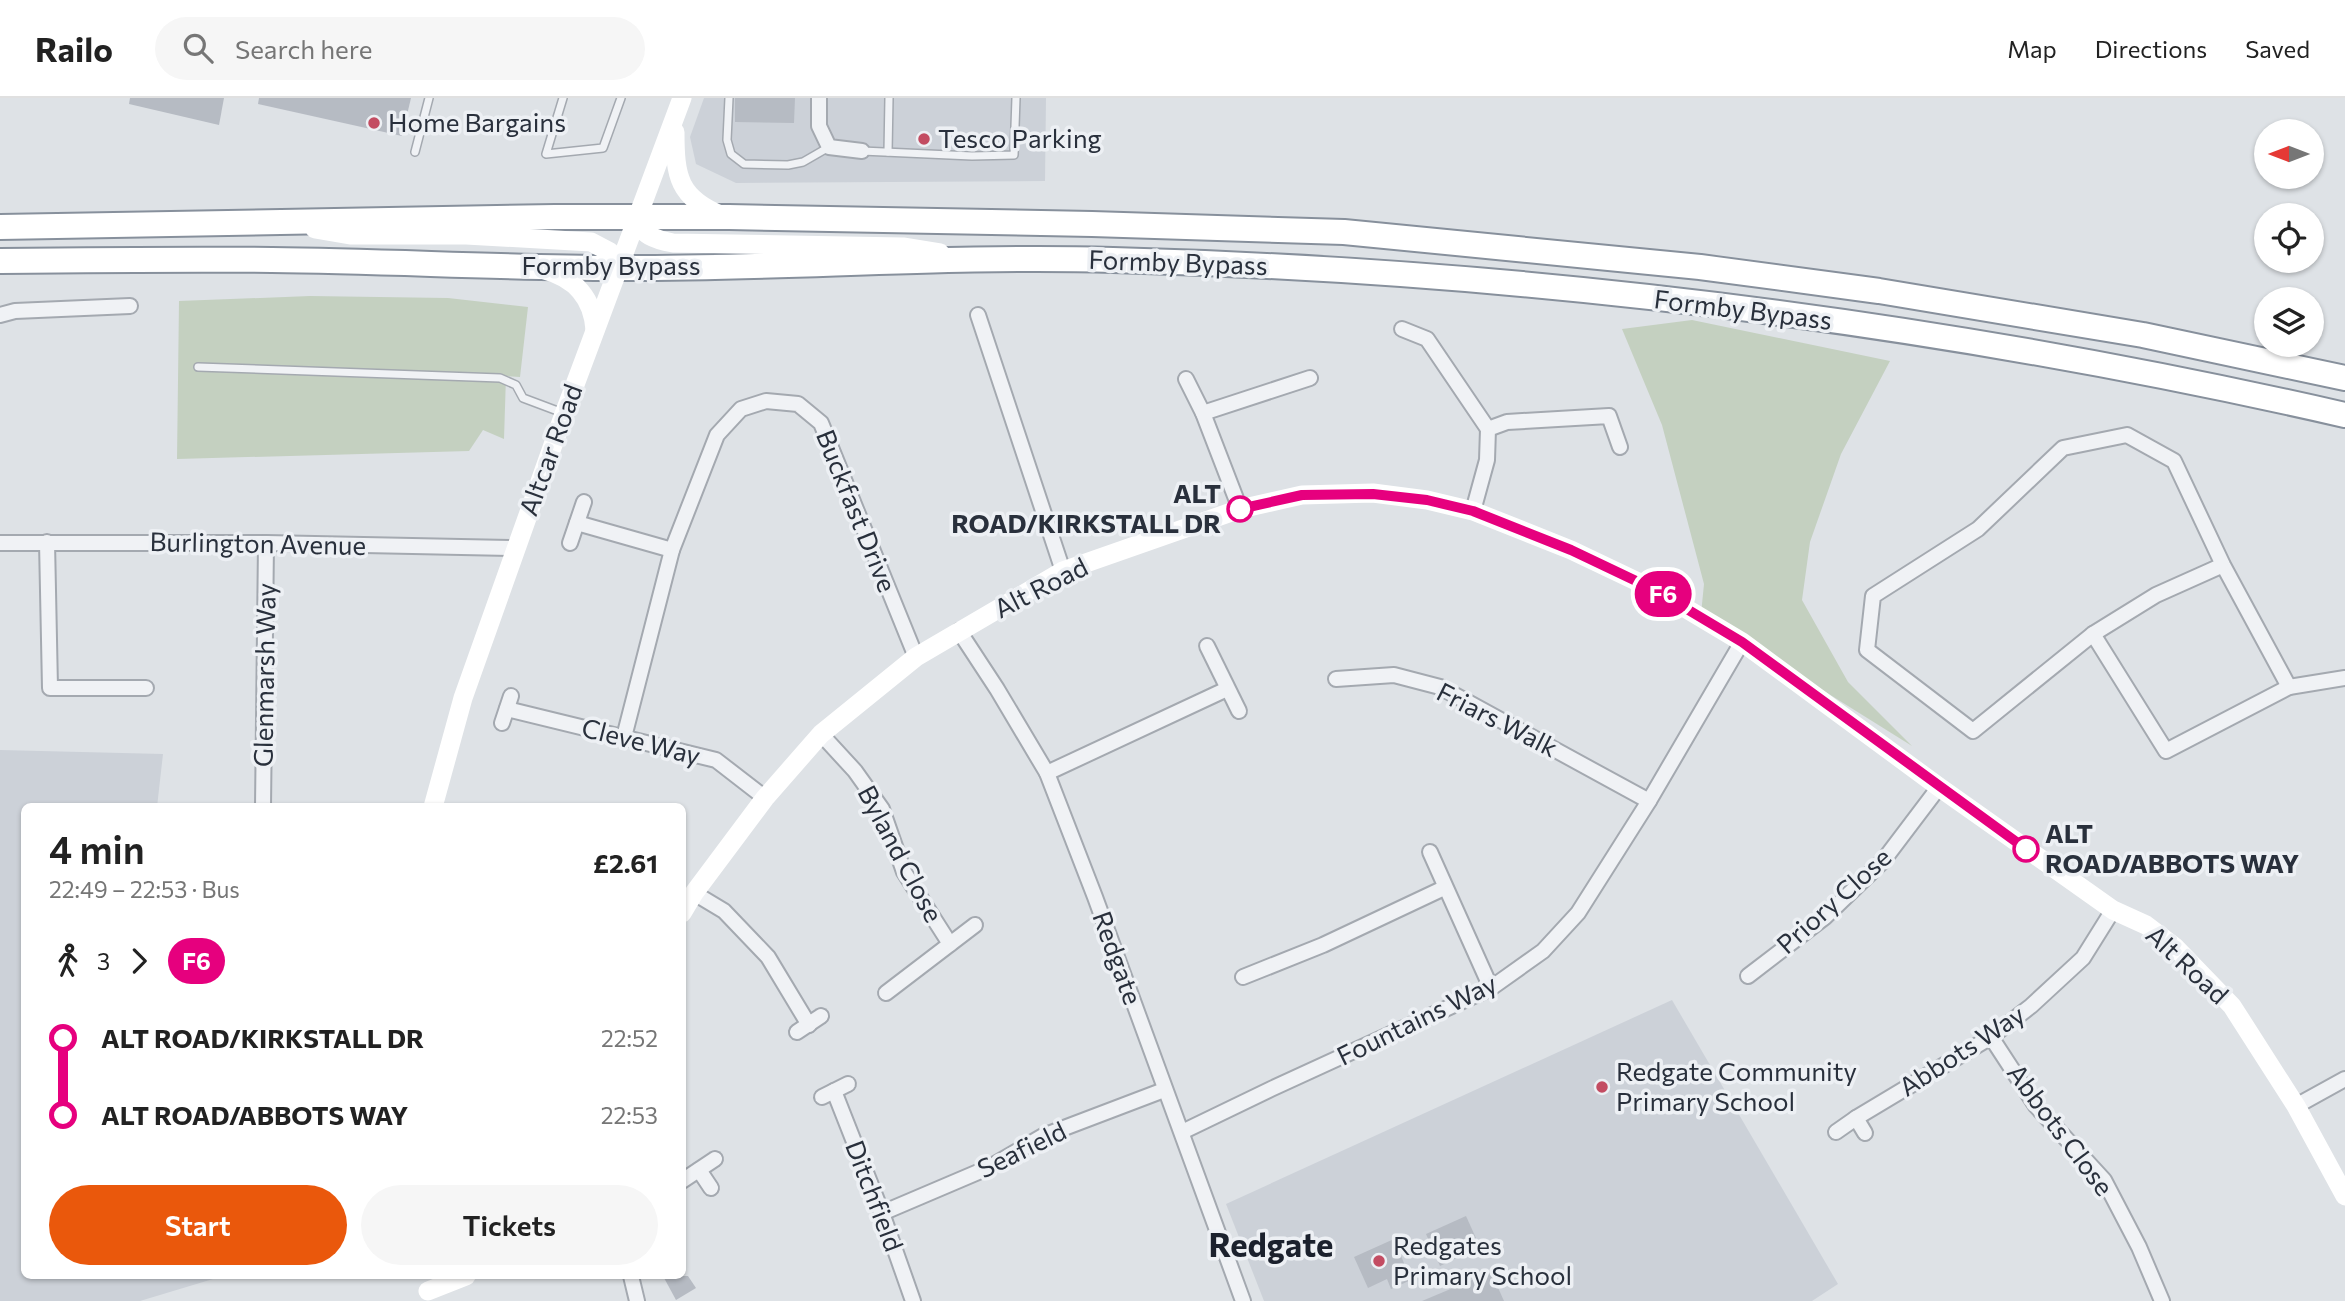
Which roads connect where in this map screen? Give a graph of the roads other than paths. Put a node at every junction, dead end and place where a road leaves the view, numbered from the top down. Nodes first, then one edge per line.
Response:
1 (429, 98) edge
2 (563, 98) edge
3 (621, 98) edge
4 (729, 98) edge
5 (819, 98) edge
6 (889, 98) edge
7 (1016, 98) edge
8 (675, 107) edge
9 (829, 148) junction
10 (862, 151) joint
11 (415, 152) dead end
12 (888, 152) junction
13 (636, 217) junction
14 (729, 218) junction
15 (275, 223) junction
16 (0, 227) edge
17 (976, 260) junction
18 (0, 261) edge
19 (531, 267) junction
20 (618, 268) junction
21 (130, 306) dead end
22 (0, 315) edge
23 (978, 315) dead end
24 (1402, 329) dead end
25 (595, 331) junction
26 (198, 367) dead end
27 (1310, 378) dead end
28 (2345, 378) edge
29 (1186, 379) dead end
30 (565, 414) junction
31 (1203, 414) junction
32 (2345, 415) edge
33 (1488, 429) junction
34 (1620, 447) dead end
35 (584, 502) dead end
36 (1240, 509) junction
37 (1473, 511) junction
38 (577, 523) junction
39 (47, 542) junction
40 (0, 543) edge
41 (267, 543) junction
42 (570, 543) dead end
43 (516, 548) junction
44 (672, 550) junction
45 (2223, 565) junction
46 (1063, 572) junction
47 (959, 631) junction
48 (2093, 634) junction
49 (1742, 642) junction
50 (1207, 646) dead end
51 (916, 657) junction
52 (2345, 678) edge
53 (1336, 679) dead end
54 (2289, 687) junction
55 (146, 688) dead end
56 (1227, 689) junction
57 (1239, 711) dead end
58 (502, 723) dead end
59 (821, 734) junction
60 (624, 737) junction
61 (1047, 773) junction
62 (1939, 787) junction
63 (765, 798) junction
64 (1649, 801) junction
65 (263, 803) edge
66 (434, 803) edge
67 (1430, 852) dead end
68 (1444, 888) junction
69 (694, 893) junction
70 (686, 906) edge
71 (2113, 910) junction
72 (975, 925) dead end
73 (950, 944) junction
74 (1748, 976) dead end
75 (1243, 977) dead end
76 (1491, 988) junction
77 (886, 993) dead end
78 (809, 1025) dead end
79 (1991, 1037) junction
80 (2345, 1079) edge
81 (848, 1084) dead end
82 (1164, 1090) junction
83 (2296, 1106) junction
84 (1856, 1118) junction
85 (1182, 1132) junction
86 (1836, 1132) dead end
87 (1864, 1133) dead end
88 (715, 1159) dead end
89 (699, 1170) junction
90 (686, 1178) edge
91 (711, 1188) dead end
92 (2345, 1196) edge
93 (882, 1213) junction
94 (457, 1279) edge
95 (632, 1279) edge
96 (428, 1289) edge
97 (637, 1301) edge
98 (913, 1301) edge
99 (1243, 1301) edge
100 (2162, 1301) edge

1 - 11 lane
2 - 3 lane
4 - 9 lane
5 - 9 street
6 - 12 lane
7 - 12 lane
8 - 13 street, Altcar Road
8 - 14 street
9 - 10 street
10 - 12 lane
13 - 14 highway, Formby Bypass
13 - 15 highway, Formby Bypass
13 - 17 street
13 - 20 street, Altcar Road
14 - 28 highway, Formby Bypass
15 - 16 highway, Formby Bypass
15 - 20 street
17 - 20 highway, Formby Bypass
17 - 32 highway, Formby Bypass
18 - 19 highway, Formby Bypass
19 - 20 highway, Formby Bypass
19 - 25 street
20 - 25 street, Altcar Road
21 - 22 street
23 - 46 street
24 - 33 street
25 - 30 street, Altcar Road
26 - 30 lane
27 - 31 street
29 - 31 street
30 - 43 street, Altcar Road
31 - 36 street
33 - 34 street
33 - 37 street
35 - 38 street
36 - 37 street, Alt Road
36 - 46 street, Alt Road
37 - 49 street, Alt Road
38 - 42 street
38 - 44 street
39 - 40 street, Burlington Avenue
39 - 41 street, Burlington Avenue
39 - 55 street
41 - 43 street, Burlington Avenue
41 - 65 street, Glenmarsh Way
43 - 66 street, Altcar Road
44 - 51 street, Buckfast Drive
44 - 60 street, Buckfast Drive
45 - 48 street
45 - 48 street
45 - 54 street
46 - 47 street, Alt Road
47 - 51 street, Alt Road
47 - 61 street, Redgate
48 - 54 street
49 - 62 street, Alt Road
49 - 64 street, Fountains Way
50 - 56 street
51 - 59 street, Alt Road
52 - 54 street
53 - 64 street, Friars Walk
56 - 57 street
56 - 61 street
58 - 60 street, Cleve Way
59 - 63 street, Alt Road
59 - 73 street, Byland Close
60 - 63 street, Cleve Way
61 - 82 street, Redgate
62 - 71 street, Alt Road
62 - 74 street, Priory Close
63 - 69 street, Alt Road
64 - 76 street, Fountains Way
67 - 68 street
68 - 75 street
68 - 76 street
69 - 70 street, Alt Road
69 - 78 street
71 - 79 street, Abbots Way
71 - 83 street, Alt Road
72 - 73 street, Byland Close
73 - 77 street, Byland Close
76 - 85 street, Fountains Way
79 - 84 street, Abbots Way
79 - 100 street, Abbots Close
80 - 83 street
81 - 93 street, Ditchfield
82 - 85 street, Redgate
82 - 93 street, Seafield
83 - 92 street, Alt Road
84 - 86 street, Abbots Way
84 - 87 street
85 - 99 street, Redgate
88 - 89 street
89 - 90 street
89 - 91 street
93 - 98 street, Ditchfield
94 - 96 street
95 - 97 street

